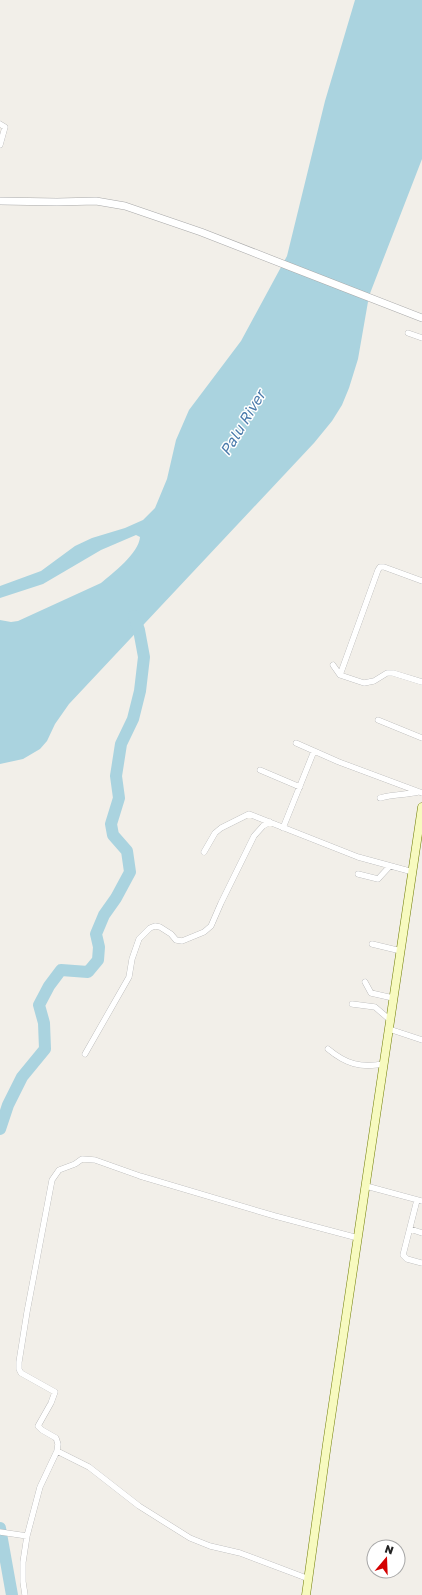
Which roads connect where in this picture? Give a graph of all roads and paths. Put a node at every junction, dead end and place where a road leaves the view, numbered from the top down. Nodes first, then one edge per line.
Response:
1 (0, 124) edge
2 (0, 145) edge
3 (0, 201) edge
4 (422, 318) edge
5 (408, 333) dead end
6 (422, 338) edge
7 (422, 581) edge
8 (333, 664) dead end
9 (340, 675) junction
10 (422, 682) edge
11 (378, 720) dead end
12 (422, 738) edge
13 (296, 743) dead end
14 (314, 751) junction
15 (260, 770) dead end
16 (300, 787) junction
17 (420, 792) edge
18 (380, 798) dead end
19 (422, 807) edge
20 (270, 822) junction
21 (283, 828) junction
22 (204, 852) dead end
23 (390, 866) junction
24 (413, 872) junction
25 (358, 874) dead end
26 (372, 944) dead end
27 (401, 951) junction
28 (365, 982) dead end
29 (393, 998) junction
30 (352, 1004) dead end
31 (389, 1019) junction
32 (389, 1029) junction
33 (422, 1040) edge
34 (328, 1049) dead end
35 (85, 1054) dead end
36 (384, 1064) junction
37 (366, 1186) junction
38 (419, 1200) edge
39 (410, 1229) junction
40 (422, 1232) edge
41 (358, 1238) junction
42 (422, 1263) edge
43 (58, 1451) junction
44 (3, 1532) edge
45 (27, 1536) junction
46 (309, 1579) junction
47 (25, 1595) edge
48 (306, 1595) edge

1 - 2 street
3 - 4 street
5 - 6 street
7 - 9 street
8 - 9 street
9 - 10 street
11 - 12 street
13 - 14 street
14 - 16 street
14 - 17 street
15 - 16 street
16 - 21 street
17 - 18 street
19 - 24 main road
20 - 21 street
20 - 22 street
20 - 35 street
21 - 23 street
23 - 24 street
23 - 25 street
24 - 27 main road
26 - 27 street
27 - 29 main road
28 - 29 street
29 - 31 main road
30 - 31 street
31 - 32 main road
32 - 33 street
32 - 36 main road
34 - 36 street
36 - 37 main road
37 - 38 street
37 - 41 main road
38 - 39 street
39 - 40 street
39 - 42 street
41 - 43 street
41 - 46 main road
43 - 45 street
43 - 46 street
44 - 45 street
45 - 47 street
46 - 48 main road

